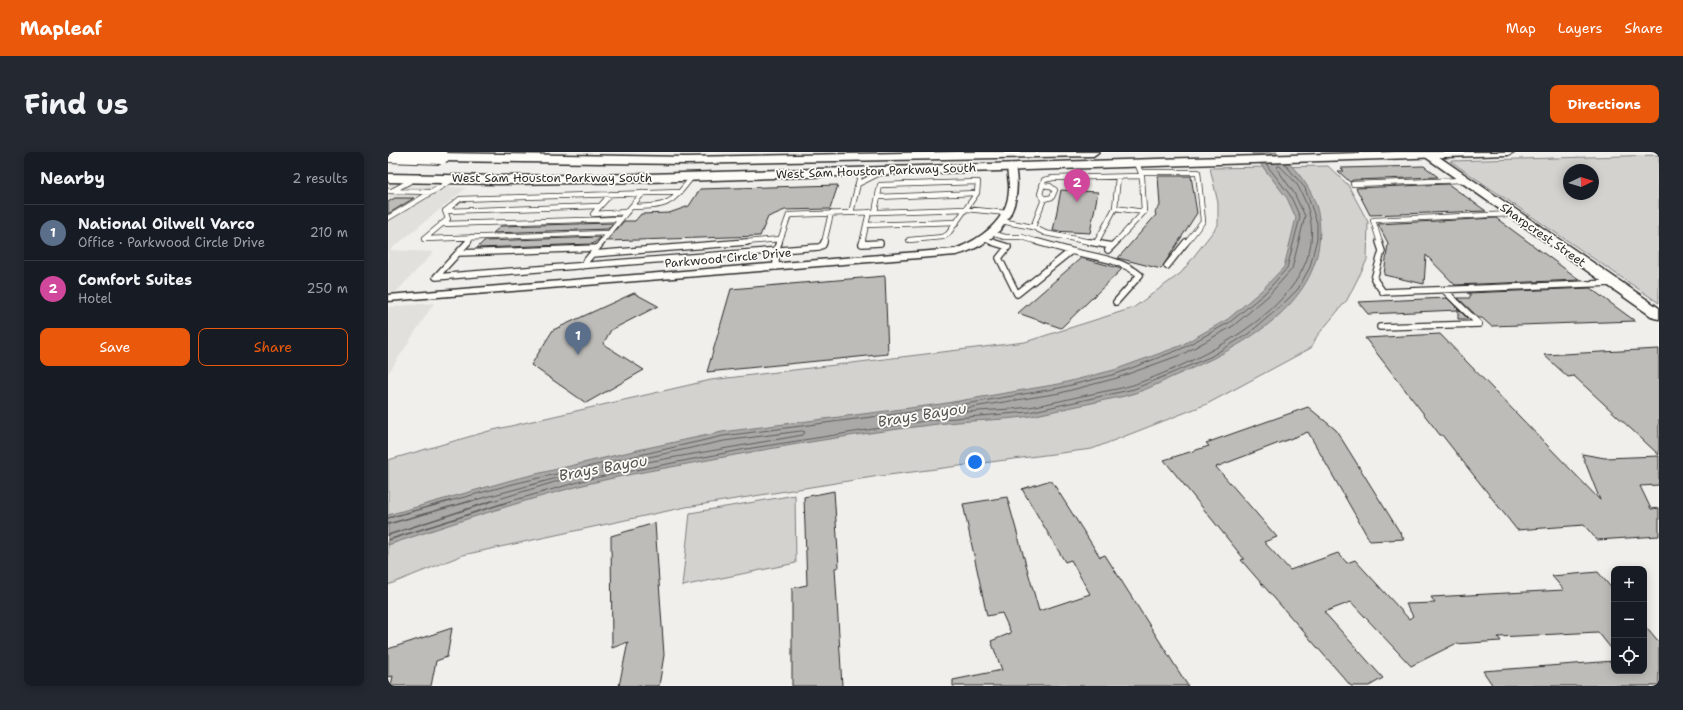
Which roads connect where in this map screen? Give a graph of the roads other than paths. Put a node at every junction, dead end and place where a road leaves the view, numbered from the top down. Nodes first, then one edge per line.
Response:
1 (410, 152) edge
2 (1093, 152) edge
3 (1508, 152) edge
4 (1059, 153) edge
5 (436, 154) edge
6 (1428, 154) junction
7 (388, 155) edge
8 (388, 163) edge
9 (1011, 166) junction
10 (886, 170) junction
11 (1140, 170) junction
12 (861, 171) junction
13 (751, 175) junction
14 (692, 177) junction
15 (1118, 177) junction
16 (410, 178) junction
17 (454, 179) junction
18 (1464, 180) junction
19 (858, 184) junction
20 (1353, 184) dead end
21 (1042, 185) junction
22 (389, 186) edge
23 (432, 192) junction
24 (680, 192) junction
25 (643, 193) junction
26 (977, 193) junction
27 (611, 194) junction
28 (878, 197) junction
29 (1044, 199) junction
30 (600, 206) junction
31 (631, 207) junction
32 (1115, 208) junction
33 (966, 209) junction
34 (445, 211) junction
35 (626, 212) junction
36 (869, 212) junction
37 (875, 212) junction
38 (1144, 212) junction
39 (831, 213) junction
40 (850, 213) junction
41 (1513, 214) junction
42 (1004, 217) junction
43 (388, 218) edge
44 (621, 219) junction
45 (957, 222) junction
46 (441, 224) junction
47 (866, 224) junction
48 (1032, 227) junction
49 (610, 233) junction
50 (987, 236) junction
51 (472, 237) junction
52 (780, 239) junction
53 (909, 240) dead end
54 (880, 243) dead end
55 (1096, 243) junction
56 (1112, 246) junction
57 (597, 248) junction
58 (1108, 250) dead end
59 (776, 251) junction
60 (1071, 251) junction
61 (458, 253) junction
62 (592, 254) junction
63 (582, 266) junction
64 (1167, 266) dead end
65 (776, 267) junction
66 (1613, 283) junction
67 (1444, 290) junction
68 (388, 298) edge
69 (1116, 302) dead end
70 (1659, 315) edge
71 (1380, 327) dead end

1 - 8 main road
2 - 4 highway
3 - 6 main road, West Sam Houston Parkway South
4 - 5 highway
4 - 13 highway
5 - 7 highway, bridge
5 - 16 main road
6 - 11 main road, West Sam Houston Parkway South
6 - 18 street, Sharpcrest Street
9 - 10 main road, West Sam Houston Parkway South
9 - 11 main road, West Sam Houston Parkway South
9 - 42 street, Parkwood Circle Drive
10 - 12 main road, West Sam Houston Parkway South
10 - 19 lane
11 - 15 lane
11 - 38 lane
11 - 64 lane
12 - 13 main road, West Sam Houston Parkway South
12 - 19 lane
13 - 14 main road, West Sam Houston Parkway South
14 - 17 main road, West Sam Houston Parkway South
14 - 24 lane
15 - 21 lane
15 - 32 lane
16 - 17 main road, West Sam Houston Parkway South
16 - 22 main road, West Sam Houston Parkway South
17 - 23 lane
18 - 20 lane
18 - 41 street, Sharpcrest Street
19 - 40 lane
21 - 29 lane
21 - 29 lane
22 - 23 lane
23 - 43 lane
24 - 25 lane
24 - 31 lane
25 - 27 lane
25 - 31 lane
26 - 28 lane
26 - 28 lane
26 - 33 lane
27 - 30 lane
27 - 34 lane
28 - 37 lane
29 - 48 lane
30 - 34 lane
30 - 35 lane
31 - 35 lane
32 - 38 lane
32 - 55 lane
33 - 37 lane
33 - 42 lane
33 - 45 lane
34 - 46 lane
35 - 44 lane
36 - 37 lane
36 - 40 lane
36 - 47 lane
38 - 56 lane
39 - 40 lane
39 - 52 lane
39 - 59 lane
41 - 66 street, Sharpcrest Street
41 - 67 lane
42 - 48 lane
42 - 50 street, Parkwood Circle Drive
44 - 46 lane
44 - 49 lane
45 - 47 lane
45 - 53 lane
46 - 51 lane
47 - 54 lane
48 - 55 lane
49 - 51 lane
49 - 57 lane
50 - 60 lane
50 - 60 lane
50 - 65 street, Parkwood Circle Drive
51 - 61 lane
52 - 59 lane
52 - 62 lane
55 - 56 lane
56 - 58 lane
57 - 61 lane
57 - 62 lane
59 - 63 lane
59 - 65 lane
60 - 69 lane
61 - 63 lane
62 - 63 lane
65 - 68 street, Parkwood Circle Drive
66 - 67 lane
66 - 70 street, Sharpcrest Street
67 - 71 lane

